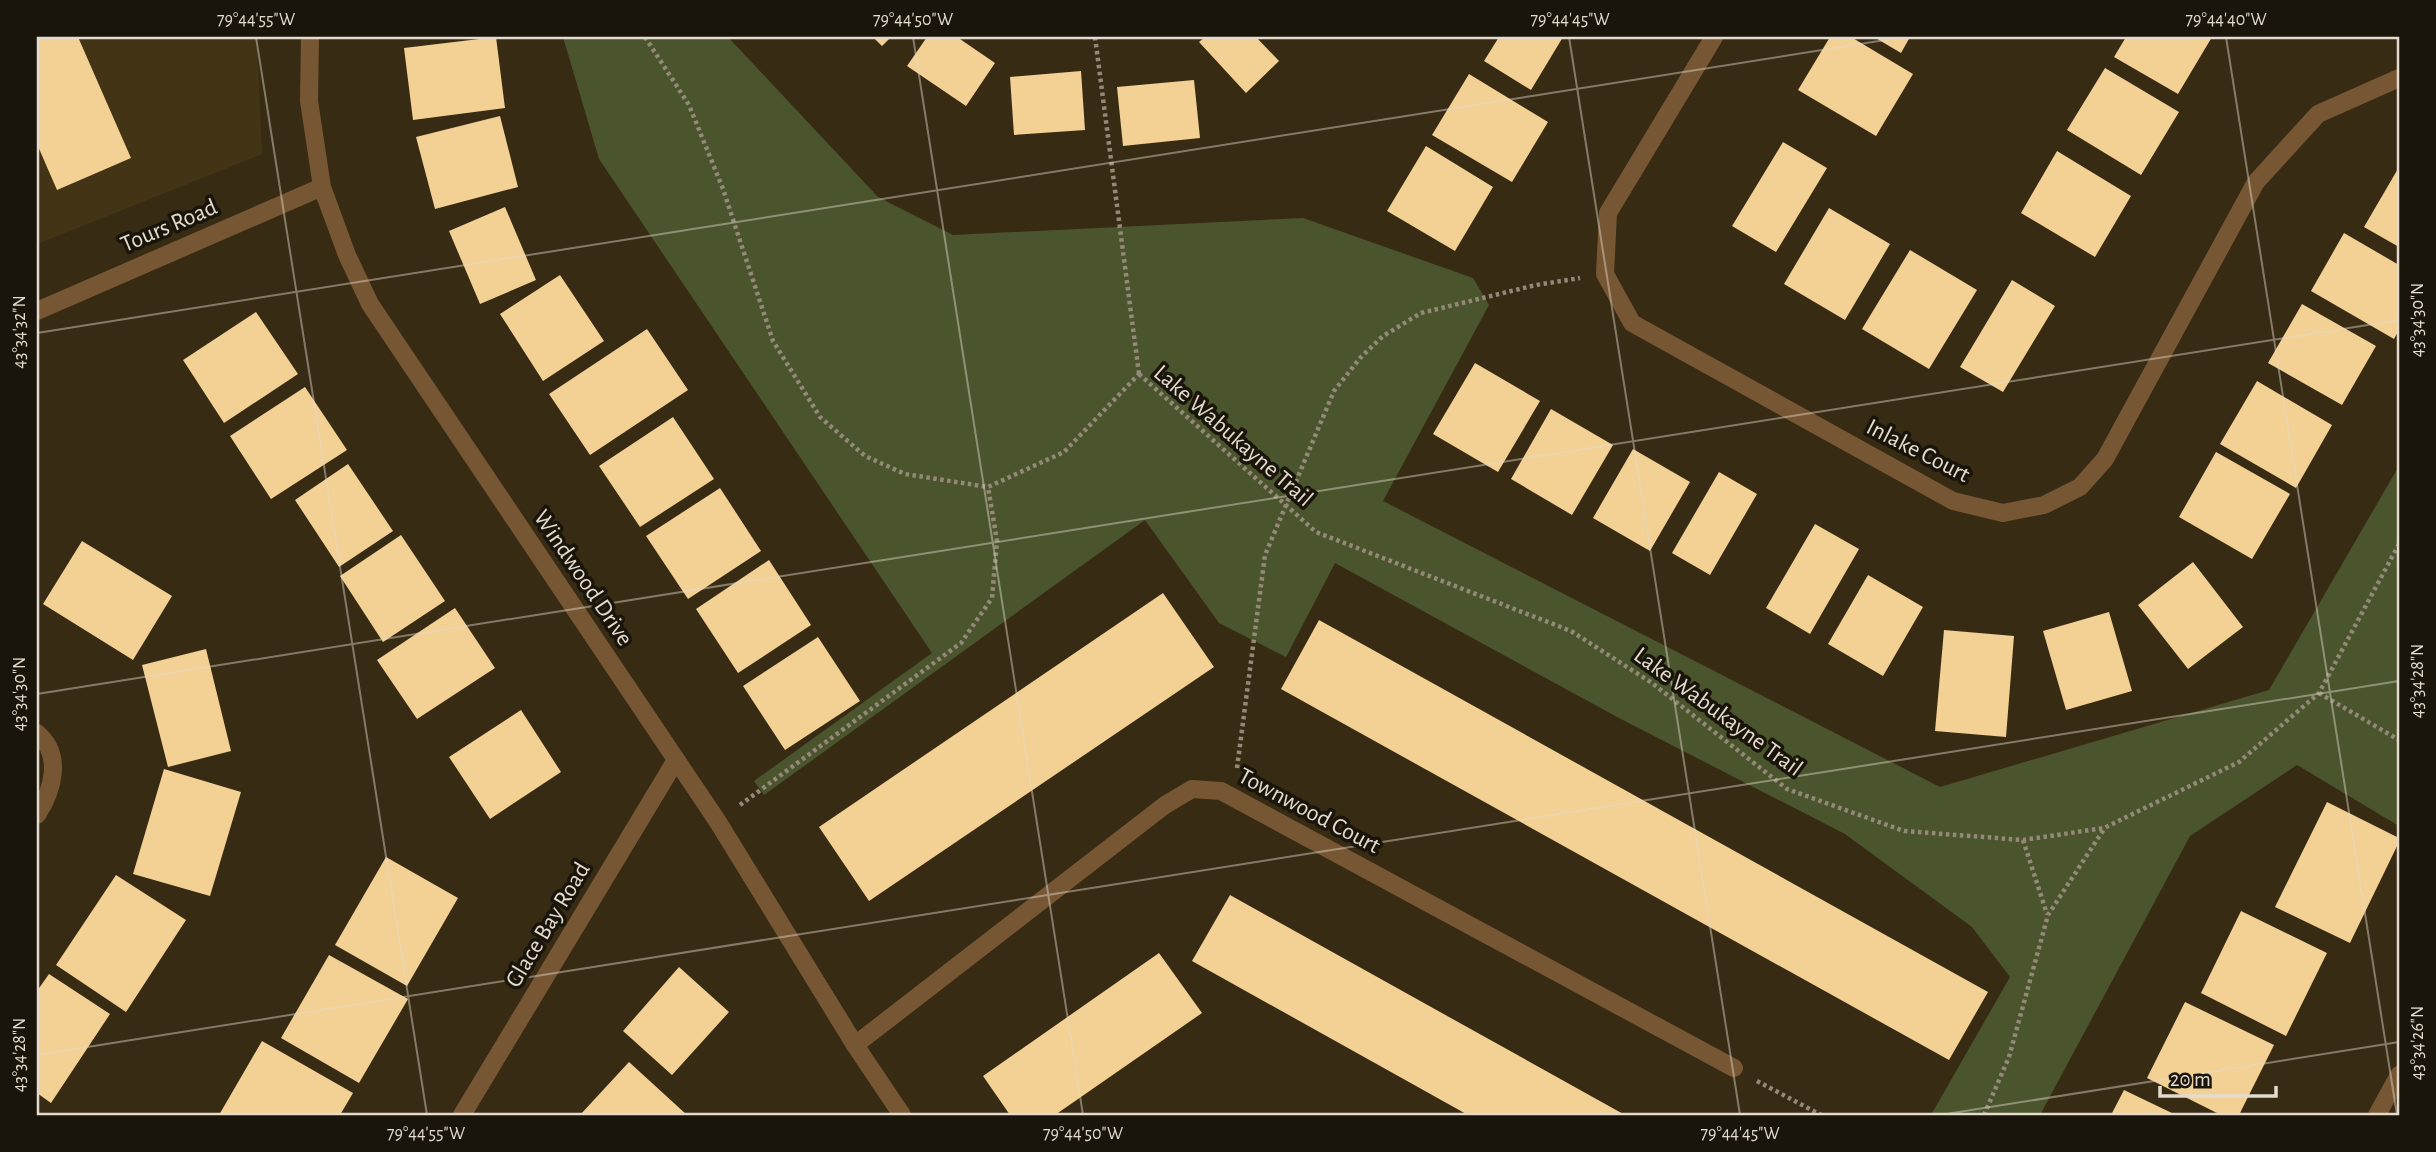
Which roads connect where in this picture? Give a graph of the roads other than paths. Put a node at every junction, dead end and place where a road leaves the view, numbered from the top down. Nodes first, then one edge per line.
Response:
1 (310, 37) edge
2 (1714, 37) edge
3 (2399, 78) edge
4 (322, 187) junction
5 (37, 311) edge
6 (37, 733) edge
7 (676, 760) junction
8 (37, 815) edge
9 (855, 1045) junction
10 (1734, 1068) road end
11 (2399, 1075) edge
12 (462, 1115) edge
13 (902, 1115) edge
14 (2377, 1115) edge

1 - 4 street, Windwood Drive
2 - 3 street, Inlake Court
4 - 5 street, Tours Road
4 - 7 street, Windwood Drive
6 - 8 street
7 - 9 street, Windwood Drive
7 - 12 street, Glace Bay Road
9 - 10 street, Townwood Court
9 - 13 street, Windwood Drive
11 - 14 street

